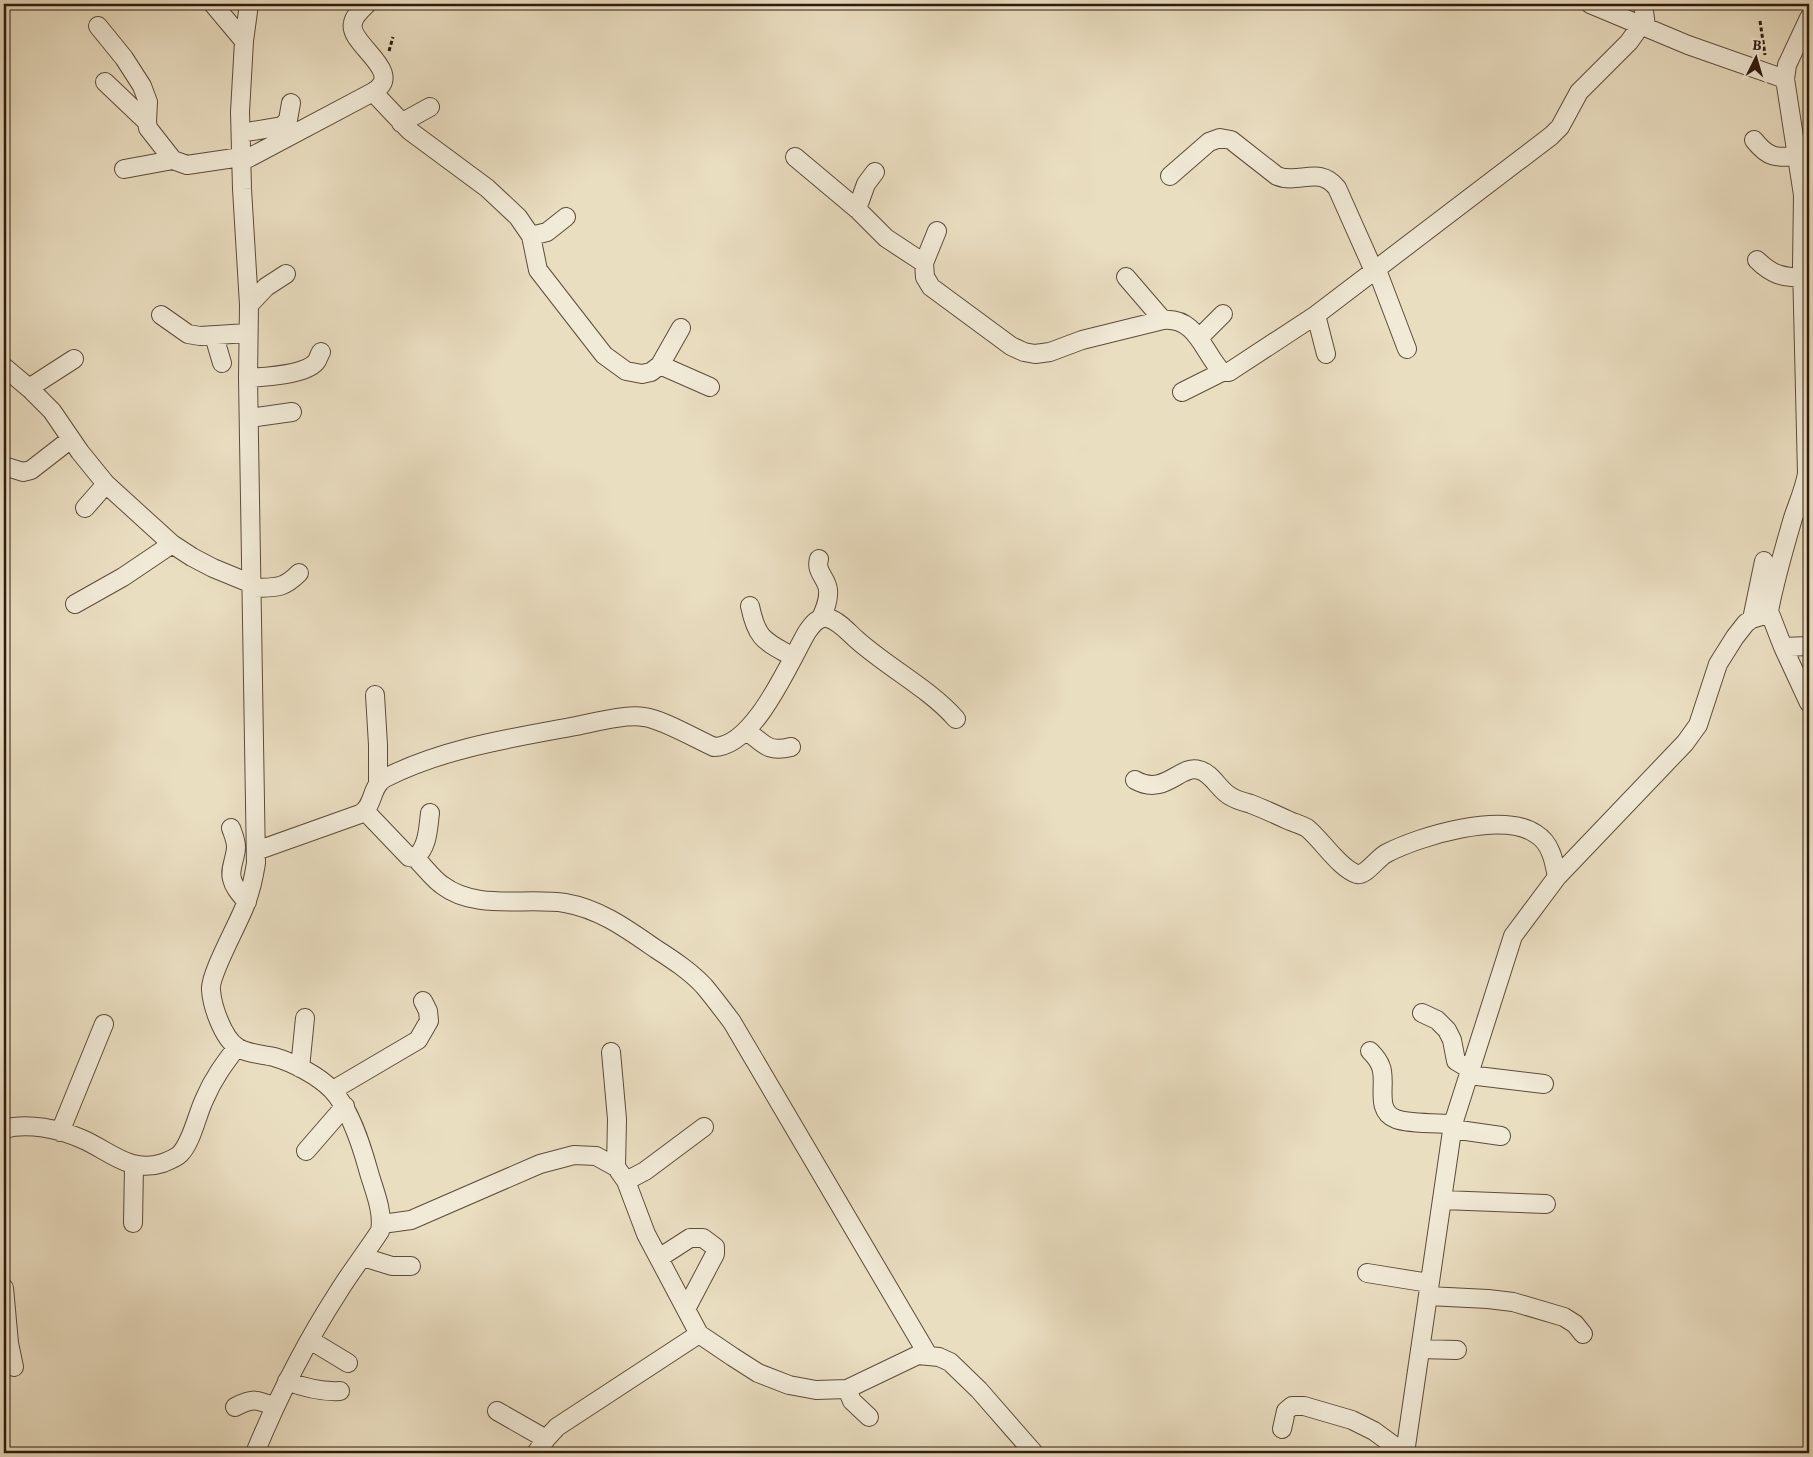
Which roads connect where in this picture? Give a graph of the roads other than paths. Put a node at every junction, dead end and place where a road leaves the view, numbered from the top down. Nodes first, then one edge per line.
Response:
1 (213, 4) edge
2 (249, 4) edge
3 (367, 4) edge
4 (1590, 4) edge
5 (1643, 4) edge
6 (1809, 18) edge
7 (98, 26) dead end
8 (1643, 26) junction
9 (244, 41) junction
10 (1785, 79) junction
11 (105, 82) dead end
12 (373, 92) junction
13 (291, 102) dead end
14 (430, 107) dead end
15 (147, 122) junction
16 (402, 123) junction
17 (241, 133) junction
18 (1754, 140) dead end
19 (1797, 156) junction
20 (795, 157) dead end
21 (241, 159) junction
22 (173, 160) junction
23 (124, 169) dead end
24 (875, 172) dead end
25 (1170, 176) dead end
26 (857, 209) junction
27 (566, 217) dead end
28 (937, 231) dead end
29 (531, 236) junction
30 (1757, 260) dead end
31 (924, 262) junction
32 (1375, 271) junction
33 (1805, 271) edge
34 (286, 274) dead end
35 (1126, 277) dead end
36 (249, 305) junction
37 (1223, 314) dead end
38 (161, 315) dead end
39 (1316, 315) junction
40 (1163, 320) junction
41 (681, 328) dead end
42 (248, 333) junction
43 (214, 336) junction
44 (1806, 337) edge
45 (1199, 338) junction
46 (1407, 349) dead end
47 (321, 352) dead end
48 (1326, 354) dead end
49 (74, 359) dead end
50 (222, 362) dead end
51 (660, 365) junction
52 (4, 367) edge
53 (1222, 372) junction
54 (248, 378) junction
55 (710, 386) dead end
56 (29, 388) junction
57 (1182, 392) dead end
58 (292, 412) dead end
59 (250, 418) junction
60 (71, 439) junction
61 (4, 466) edge
62 (1808, 473) edge
63 (106, 484) junction
64 (84, 508) dead end
65 (172, 544) junction
66 (819, 559) dead end
67 (1764, 561) dead end
68 (299, 573) dead end
69 (252, 586) junction
70 (75, 604) dead end
71 (750, 606) dead end
72 (1769, 611) junction
73 (821, 618) junction
74 (1752, 619) junction
75 (1809, 646) edge
76 (1783, 647) junction
77 (793, 657) junction
78 (375, 695) dead end
79 (1809, 703) edge
80 (956, 719) dead end
81 (747, 731) junction
82 (791, 748) dead end
83 (1135, 780) dead end
84 (378, 785) junction
85 (365, 811) junction
86 (430, 813) dead end
87 (231, 828) dead end
88 (256, 850) junction
89 (415, 858) junction
90 (1557, 877) junction
91 (247, 902) junction
92 (423, 1001) dead end
93 (1422, 1013) dead end
94 (305, 1018) dead end
95 (104, 1024) dead end
96 (237, 1047) junction
97 (1370, 1051) dead end
98 (611, 1052) dead end
99 (300, 1068) junction
100 (1470, 1073) junction
101 (1544, 1084) dead end
102 (333, 1090) junction
103 (344, 1106) junction
104 (1453, 1126) junction
105 (704, 1128) dead end
106 (4, 1129) edge
107 (60, 1132) junction
108 (1501, 1136) dead end
109 (306, 1151) dead end
110 (134, 1166) junction
111 (616, 1167) junction
112 (626, 1182) junction
113 (1443, 1200) junction
114 (1546, 1204) dead end
115 (133, 1223) dead end
116 (382, 1224) junction
117 (363, 1257) junction
118 (659, 1258) junction
119 (411, 1266) dead end
120 (1367, 1272) dead end
121 (4, 1288) edge
122 (1429, 1290) junction
123 (686, 1309) junction
124 (699, 1334) junction
125 (1583, 1334) dead end
126 (310, 1340) junction
127 (1420, 1349) junction
128 (1457, 1350) dead end
129 (928, 1355) junction
130 (348, 1363) dead end
131 (14, 1366) dead end
132 (287, 1381) junction
133 (847, 1389) junction
134 (340, 1391) dead end
135 (235, 1407) dead end
136 (275, 1407) junction
137 (496, 1411) dead end
138 (869, 1417) dead end
139 (1282, 1428) dead end
140 (541, 1446) edge
141 (255, 1453) edge
142 (1034, 1453) edge
143 (1404, 1453) edge

1 - 9 street
2 - 9 street
3 - 12 street
4 - 8 street
5 - 8 street
6 - 10 street
7 - 15 street
8 - 10 street
8 - 32 street
9 - 17 street
10 - 19 street
11 - 15 street
12 - 16 street
12 - 21 street
13 - 17 street
14 - 16 street
15 - 22 street
16 - 29 street
17 - 21 street
18 - 19 street
19 - 33 street
20 - 26 street
21 - 22 street
21 - 36 street
22 - 23 street
24 - 26 street
25 - 32 street
26 - 31 street
27 - 29 street
28 - 31 street
29 - 51 street
30 - 33 street
31 - 40 street
32 - 39 street
32 - 46 street
33 - 44 street
34 - 36 street
35 - 40 street
36 - 42 street
37 - 45 street
38 - 43 street
39 - 48 street
39 - 53 street
40 - 45 street
41 - 51 street
42 - 43 street
42 - 54 street
43 - 50 street
44 - 62 street
45 - 53 street
47 - 54 street
49 - 56 street
51 - 55 street
52 - 56 street
53 - 57 street
54 - 59 street
56 - 60 street
58 - 59 street
59 - 69 street
60 - 61 street
60 - 63 street
62 - 72 street
63 - 64 street
63 - 65 street
65 - 69 street
65 - 70 street
66 - 73 street
67 - 74 street
68 - 69 street
69 - 88 street
71 - 77 street
72 - 74 street
72 - 76 street
73 - 77 street
73 - 80 street
74 - 90 street
75 - 76 street
76 - 79 street
77 - 81 street
78 - 84 street
81 - 82 street
81 - 84 street
83 - 90 street
84 - 85 street
85 - 88 street
85 - 89 street
86 - 89 street
87 - 91 street
88 - 91 street
89 - 129 street
90 - 100 street
91 - 96 street
92 - 102 street
93 - 100 street
94 - 99 street
95 - 107 street
96 - 99 street
96 - 110 street
97 - 104 street
98 - 111 street
99 - 102 street
100 - 101 street
100 - 104 street
102 - 103 street
103 - 109 street
103 - 116 street
104 - 108 street
104 - 113 street
105 - 112 street
106 - 107 street
107 - 110 street
110 - 115 street
111 - 112 street
111 - 116 street
112 - 118 street
113 - 114 street
113 - 122 street
116 - 117 street
117 - 119 street
117 - 126 street
118 - 123 street
118 - 123 street
120 - 122 street
121 - 131 street
122 - 125 street
122 - 127 street
123 - 124 street
124 - 133 street
124 - 140 street
126 - 130 street
126 - 132 street
127 - 128 street
127 - 143 street
129 - 133 street
129 - 142 street
132 - 134 street
132 - 136 street
133 - 138 street
135 - 136 street
136 - 141 street
137 - 140 street
139 - 143 street

